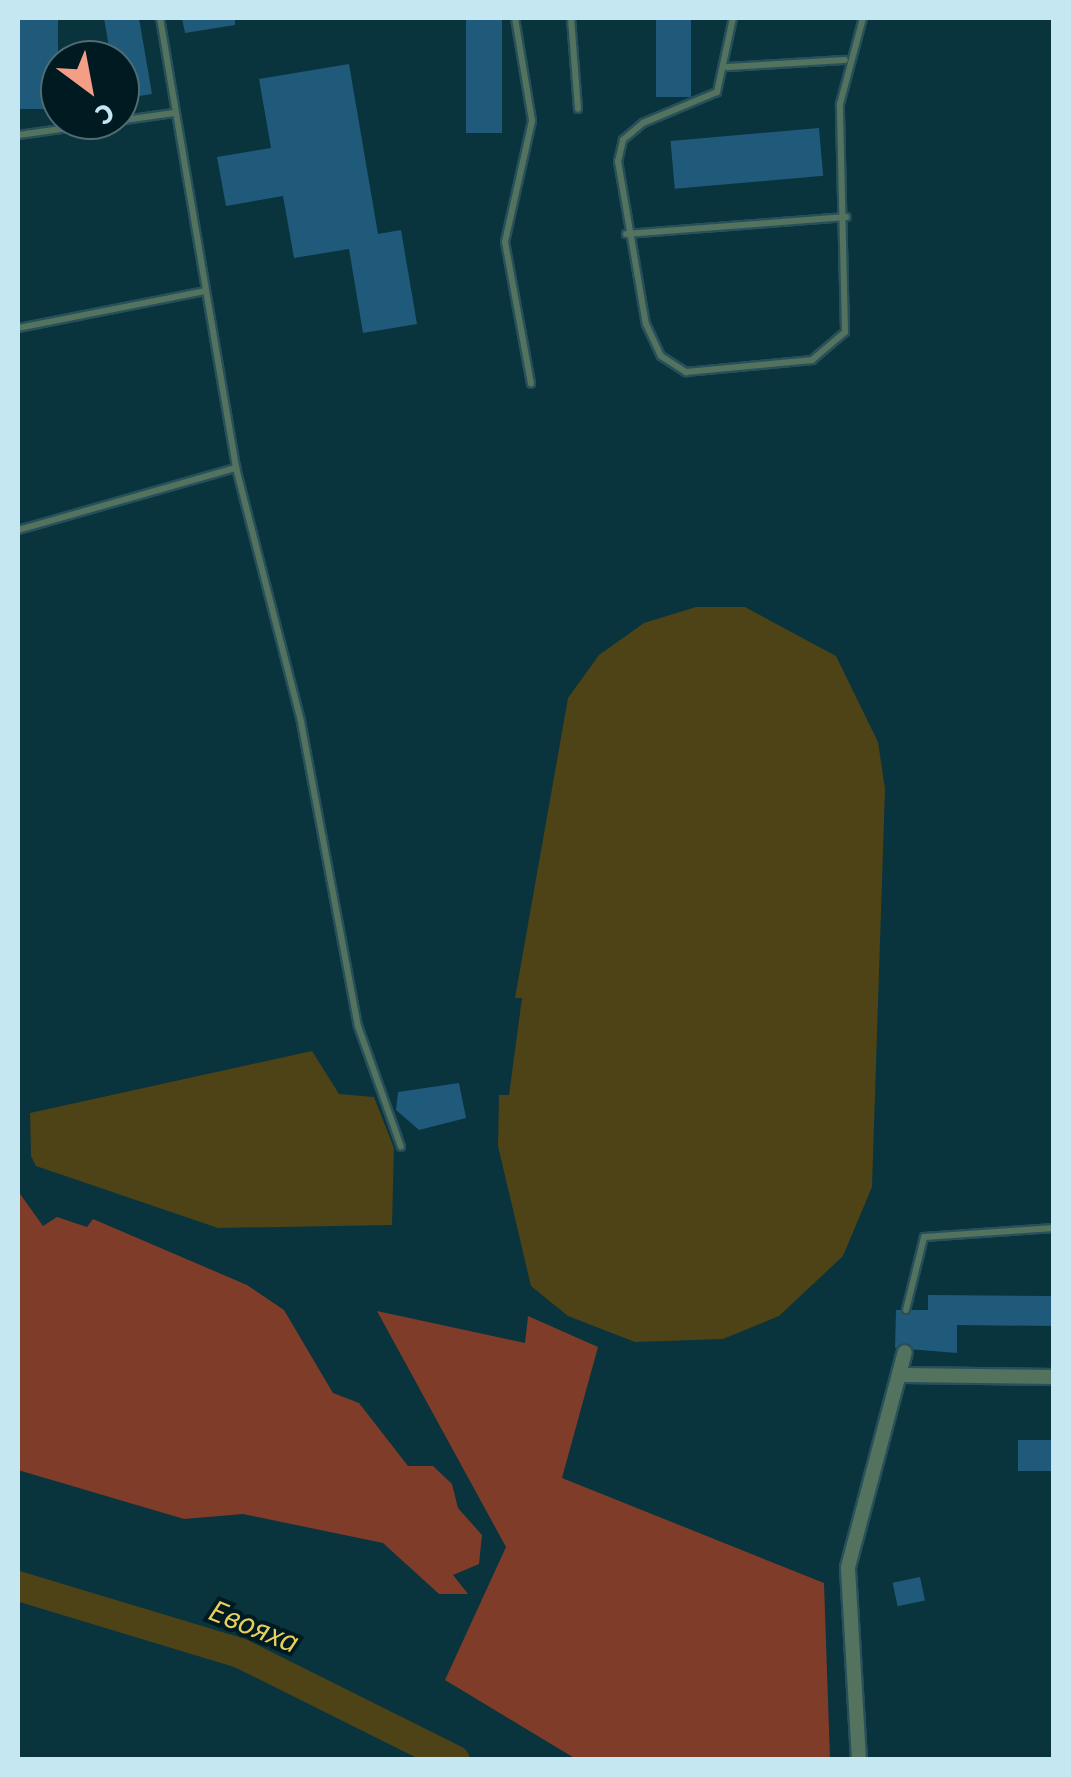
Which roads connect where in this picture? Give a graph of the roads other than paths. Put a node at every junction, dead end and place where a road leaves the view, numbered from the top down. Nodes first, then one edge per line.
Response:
1 (160, 18) edge
2 (515, 18) edge
3 (571, 18) edge
4 (733, 18) edge
5 (863, 18) edge
6 (845, 60) junction
7 (728, 67) junction
8 (578, 110) dead end
9 (174, 113) junction
10 (18, 135) edge
11 (846, 217) junction
12 (626, 234) junction
13 (205, 291) junction
14 (18, 328) edge
15 (531, 384) dead end
16 (236, 468) junction
17 (18, 530) edge
18 (400, 1147) dead end
19 (1054, 1228) edge
20 (906, 1310) dead end
21 (905, 1352) dead end
22 (904, 1375) junction
23 (1054, 1377) edge
24 (858, 1760) edge

1 - 9 lane
2 - 15 lane
3 - 8 lane
4 - 7 lane
5 - 6 lane
6 - 7 lane
6 - 11 lane
7 - 12 lane
9 - 10 lane
9 - 13 lane
11 - 12 lane
11 - 12 lane
13 - 14 lane
13 - 16 lane
16 - 17 lane
16 - 18 lane
19 - 20 lane
21 - 22 street
22 - 23 street
22 - 24 street

